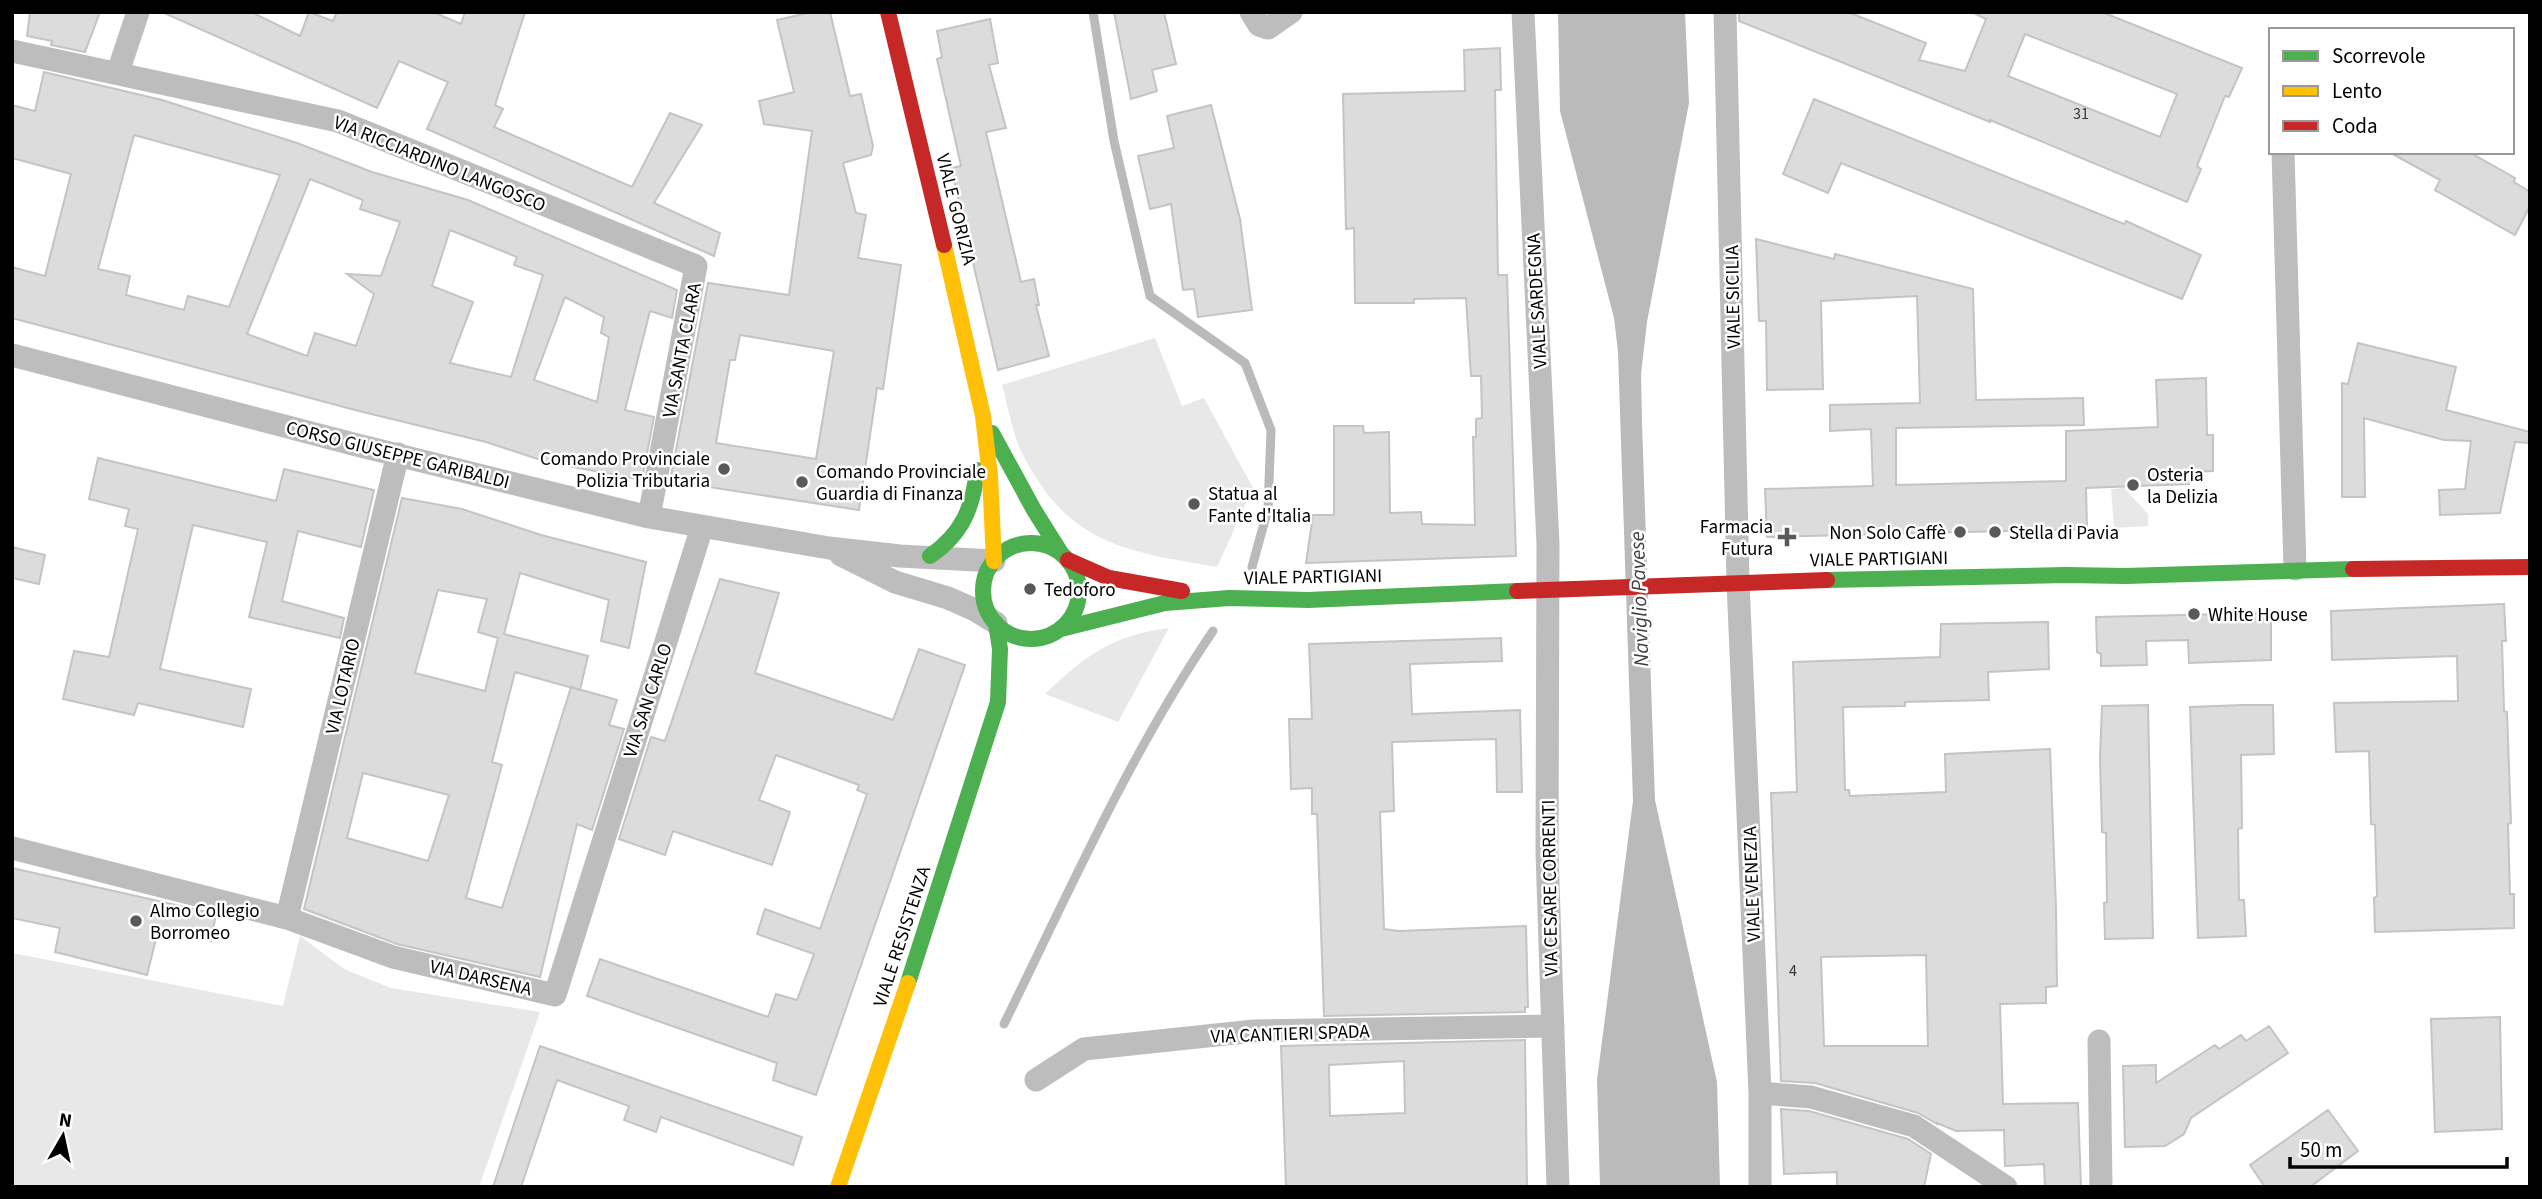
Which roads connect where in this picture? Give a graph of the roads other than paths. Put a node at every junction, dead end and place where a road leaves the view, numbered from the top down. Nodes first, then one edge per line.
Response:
1 (138, 12) edge
2 (888, 12) edge
3 (1251, 12) edge
4 (1291, 12) edge
5 (1523, 12) edge
6 (1725, 12) edge
7 (12, 51) edge
8 (118, 72) junction
9 (2283, 154) edge
10 (696, 266) joint
11 (12, 355) edge
12 (983, 416) junction
13 (398, 454) junction
14 (649, 517) junction
15 (702, 527) junction
16 (829, 548) junction
17 (930, 556) junction
18 (1065, 556) junction
19 (994, 561) junction
20 (2530, 567) edge
21 (2295, 569) junction
22 (1738, 582) junction
23 (1548, 589) junction
24 (1229, 598) junction
25 (996, 623) junction
26 (1057, 631) junction
27 (1028, 657) dead end
28 (1016, 674) dead end
29 (999, 697) junction
30 (12, 848) edge
31 (592, 873) joint
32 (287, 918) junction
33 (1553, 1026) junction
34 (2099, 1041) dead end
35 (1036, 1080) dead end
36 (1760, 1093) junction
37 (838, 1187) edge
38 (1558, 1187) edge
39 (1760, 1187) edge
40 (2006, 1187) edge
41 (2101, 1187) edge

1 - 8 street
2 - 12 main road, VIALE GORIZIA
3 - 4 street
5 - 23 street, VIALE SARDEGNA
6 - 22 street, VIALE SICILIA
7 - 8 street, VIA RICCIARDINO LANGOSCO
8 - 10 street, VIA RICCIARDINO LANGOSCO
9 - 21 street
10 - 14 street, VIA SANTA CLARA
11 - 13 street, CORSO GIUSEPPE GARIBALDI
12 - 17 main road, VIALE GORIZIA
12 - 18 main road, VIALE GORIZIA
12 - 19 main road, VIALE GORIZIA
13 - 14 street, CORSO GIUSEPPE GARIBALDI
13 - 32 street, VIA LOTARIO
14 - 15 street, CORSO GIUSEPPE GARIBALDI
15 - 16 street, CORSO GIUSEPPE GARIBALDI
15 - 31 street, VIA SAN CARLO
16 - 17 street, CORSO GIUSEPPE GARIBALDI
16 - 25 street, CORSO GIUSEPPE GARIBALDI
17 - 19 street, CORSO GIUSEPPE GARIBALDI
18 - 19 main road
18 - 24 main road, VIALE PARTIGIANI
18 - 26 main road
19 - 25 main road
20 - 21 main road, VIALE PARTIGIANI
21 - 22 main road, VIALE PARTIGIANI
22 - 23 main road, VIALE PARTIGIANI
22 - 36 street, VIALE VENEZIA
23 - 24 main road, VIALE PARTIGIANI
23 - 33 street, VIA CESARE CORRENTI
24 - 26 main road, VIALE PARTIGIANI
25 - 26 main road
25 - 29 main road, VIALE RESISTENZA
26 - 27 main road
28 - 29 main road, VIALE RESISTENZA
29 - 37 main road, VIALE RESISTENZA
30 - 32 street
31 - 32 street, VIA DARSENA
33 - 35 street, VIA CANTIERI SPADA
33 - 38 street, VIA CESARE CORRENTI
34 - 41 street
36 - 39 street, VIALE VENEZIA
36 - 40 street

